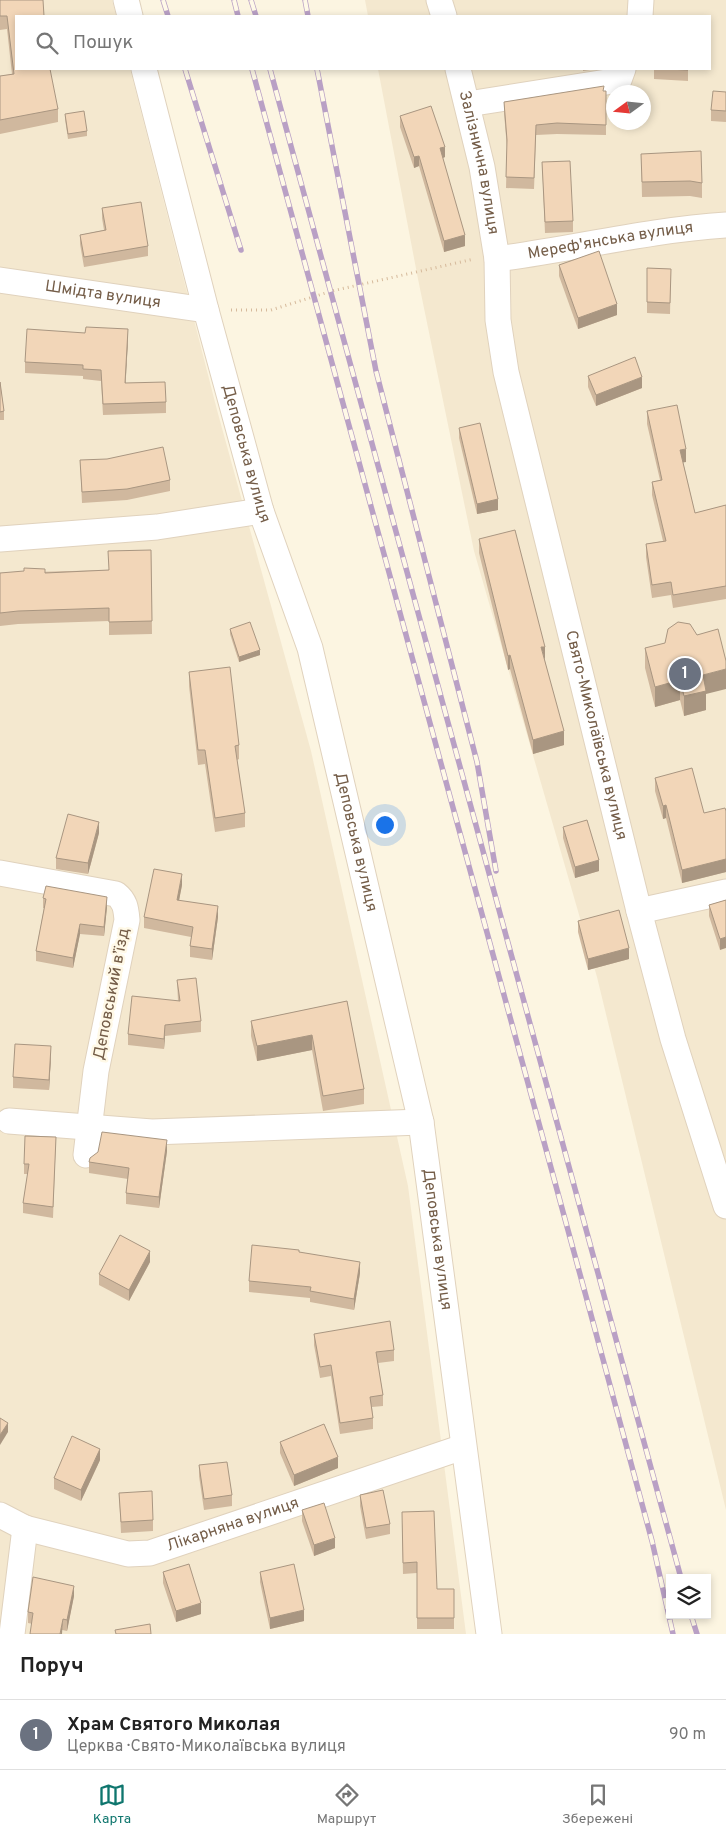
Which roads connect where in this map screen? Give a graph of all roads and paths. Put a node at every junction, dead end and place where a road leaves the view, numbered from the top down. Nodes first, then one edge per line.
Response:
1 (126, 0) edge
2 (439, 0) edge
3 (641, 0) edge
4 (130, 15) edge
5 (444, 15) edge
6 (640, 15) edge
7 (144, 70) edge
8 (458, 70) edge
9 (623, 70) edge
10 (468, 104) junction
11 (726, 225) edge
12 (496, 259) junction
13 (0, 280) edge
14 (206, 310) junction
15 (261, 511) junction
16 (0, 539) edge
17 (0, 873) edge
18 (726, 892) edge
19 (639, 911) junction
20 (9, 1121) dead end
21 (421, 1122) junction
22 (89, 1126) junction
23 (86, 1155) dead end
24 (722, 1180) edge
25 (726, 1206) edge
26 (463, 1447) junction
27 (0, 1515) edge
28 (25, 1528) junction
29 (12, 1634) edge
30 (489, 1634) edge

1 - 4 street
2 - 5 street
3 - 6 street
7 - 14 street, Деповська вулиця
8 - 10 street, Залізнична вулиця
9 - 10 street
10 - 12 street, Залізнична вулиця
11 - 12 street, Мереф'янська вулиця
12 - 14 path
12 - 19 street, Свято-Миколаївська вулиця
13 - 14 street, Шмідта вулиця
14 - 15 street, Деповська вулиця
15 - 16 street
15 - 21 street, Деповська вулиця
17 - 22 street, Деповський в’їзд
18 - 19 street
19 - 24 street, Свято-Миколаївська вулиця
20 - 22 street
21 - 22 street
21 - 26 street, Деповська вулиця
22 - 23 street, Деповський в’їзд
24 - 25 street, Свято-Миколаївська вулиця
26 - 28 street, Лікарняна вулиця
26 - 30 street, Деповська вулиця
27 - 28 street, Лікарняна вулиця
28 - 29 street

